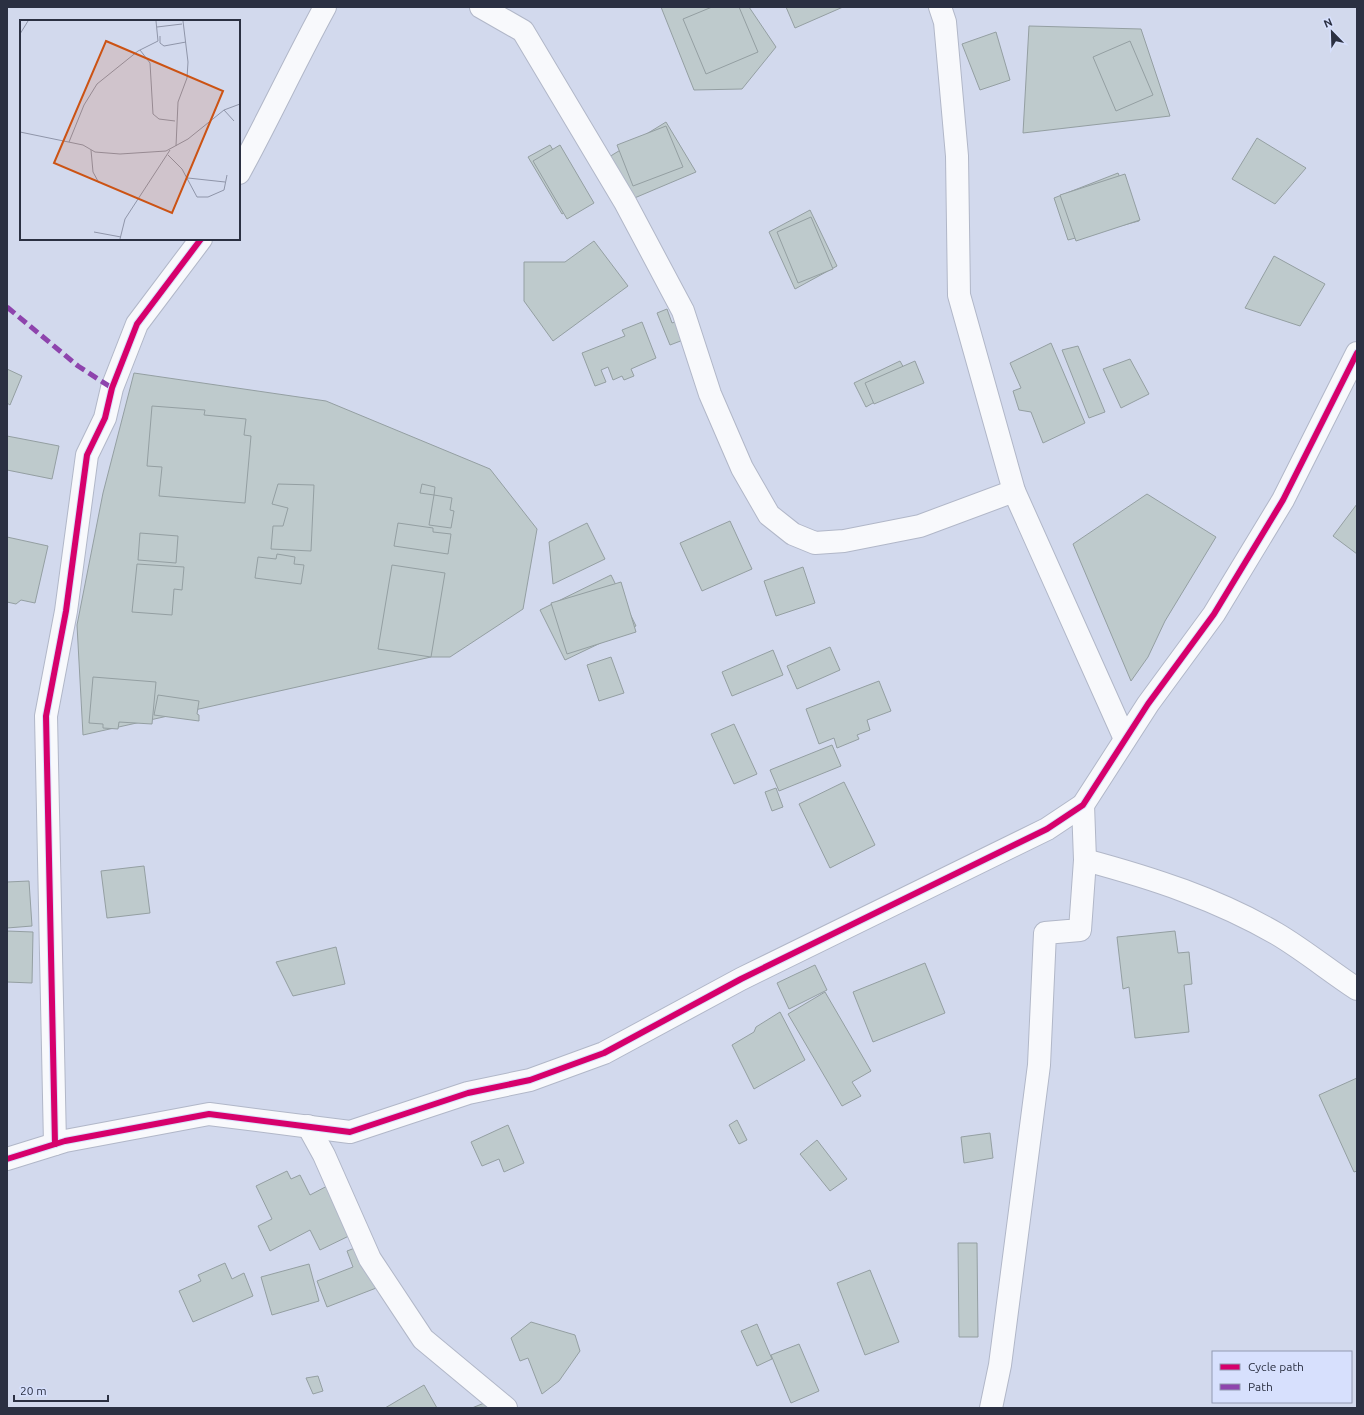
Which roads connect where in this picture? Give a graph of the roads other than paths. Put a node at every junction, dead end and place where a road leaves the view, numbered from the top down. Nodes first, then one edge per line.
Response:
1 (325, 7) edge
2 (481, 7) edge
3 (940, 7) edge
4 (240, 171) edge
5 (200, 240) edge
6 (1357, 353) edge
7 (1014, 491) junction
8 (1125, 740) junction
9 (1083, 805) junction
10 (1085, 860) junction
11 (1357, 989) edge
12 (308, 1126) junction
13 (55, 1144) junction
14 (7, 1159) edge
15 (506, 1408) edge
16 (991, 1408) edge

1 - 4 street
2 - 7 street
3 - 7 street
5 - 13 street
6 - 8 street
7 - 8 street
8 - 9 street
9 - 10 street
9 - 12 street
10 - 11 street
10 - 16 street
12 - 13 street
12 - 15 street
13 - 14 street

